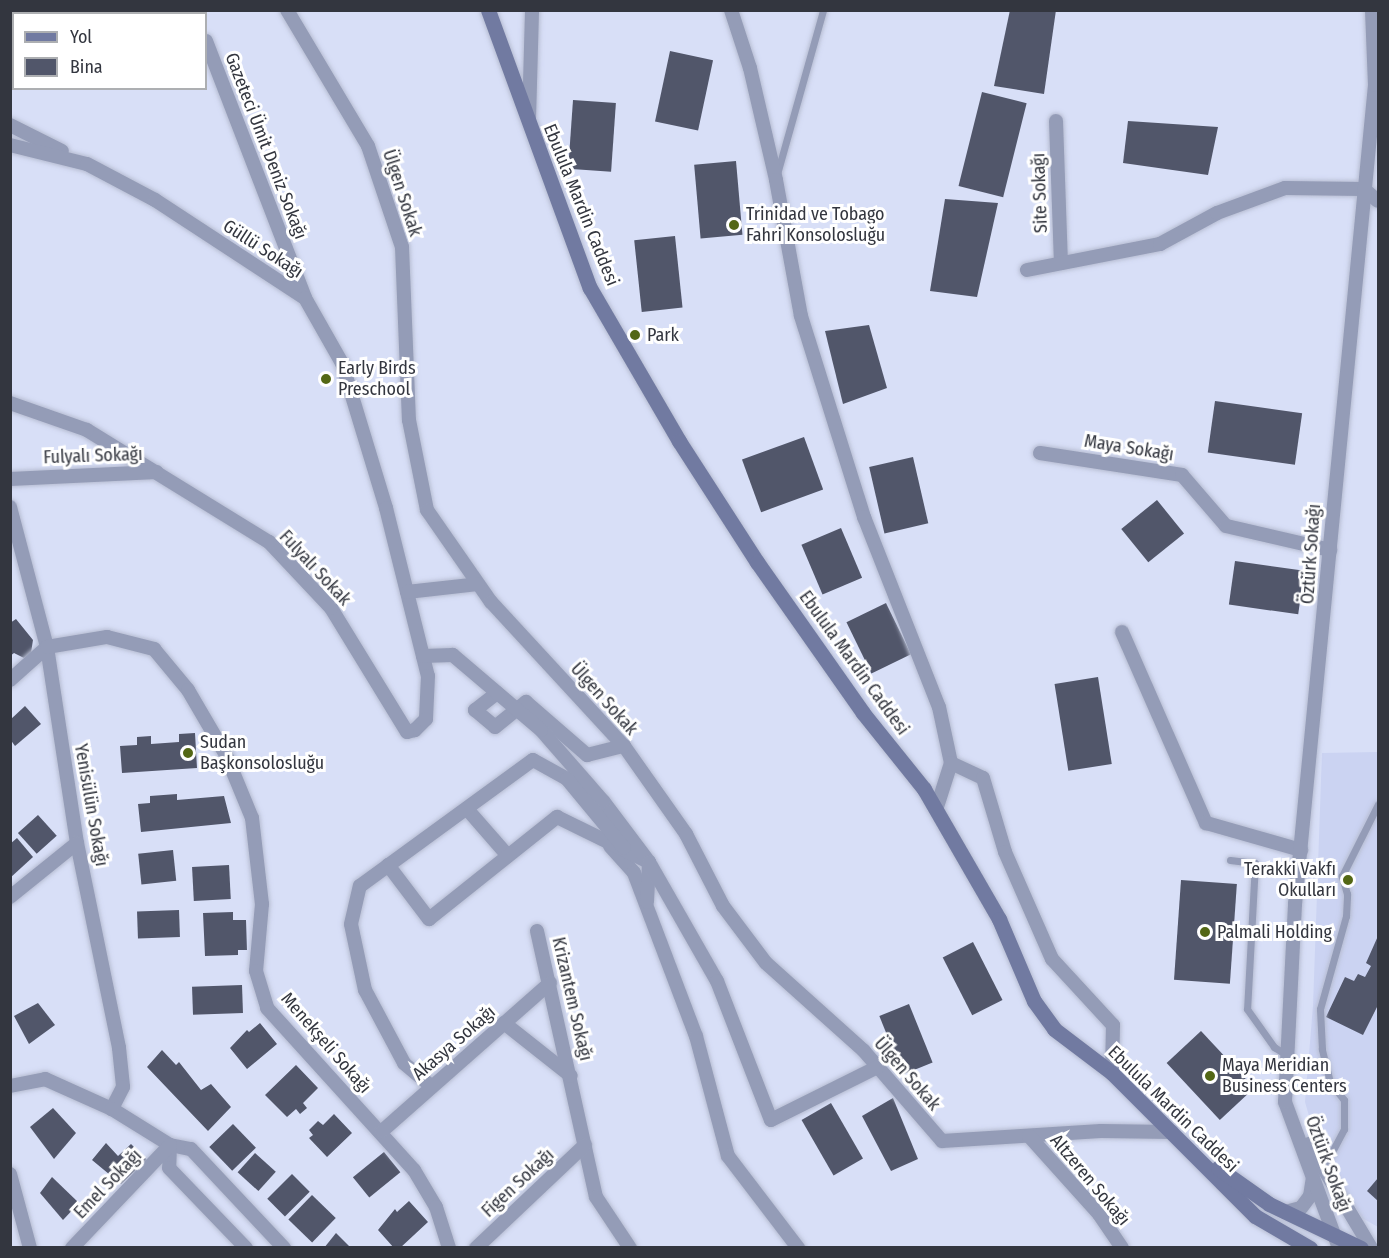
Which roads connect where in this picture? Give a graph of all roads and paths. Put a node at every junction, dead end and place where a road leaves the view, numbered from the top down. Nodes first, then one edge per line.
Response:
1 (287, 10) edge
2 (488, 10) edge
3 (532, 10) edge
4 (731, 10) edge
5 (823, 10) edge
6 (1371, 10) edge
7 (207, 44) edge
8 (1056, 121) dead end
9 (10, 125) edge
10 (529, 127) junction
11 (10, 145) edge
12 (87, 164) junction
13 (776, 180) junction
14 (1364, 189) junction
15 (1378, 201) edge
16 (1061, 263) junction
17 (1027, 270) dead end
18 (305, 298) junction
19 (10, 403) edge
20 (1040, 453) dead end
21 (157, 472) junction
22 (10, 479) edge
23 (10, 507) edge
24 (1330, 550) junction
25 (478, 584) junction
26 (407, 592) junction
27 (1122, 632) dead end
28 (47, 647) junction
29 (423, 656) junction
30 (428, 676) joint
31 (10, 680) edge
32 (497, 693) junction
33 (517, 710) junction
34 (624, 746) junction
35 (951, 763) junction
36 (1378, 804) edge
37 (467, 809) junction
38 (936, 810) junction
39 (604, 840) junction
40 (77, 843) junction
41 (1300, 850) junction
42 (627, 851) junction
43 (508, 856) junction
44 (1230, 860) dead end
45 (649, 862) junction
46 (388, 865) junction
47 (10, 897) edge
48 (646, 910) junction
49 (537, 931) dead end
50 (550, 983) junction
51 (504, 1023) junction
52 (1288, 1056) junction
53 (878, 1067) junction
54 (1112, 1073) junction
55 (571, 1076) junction
56 (10, 1086) edge
57 (431, 1086) junction
58 (112, 1108) junction
59 (382, 1131) junction
60 (1172, 1132) junction
61 (1029, 1136) junction
62 (170, 1145) junction
63 (585, 1146) junction
64 (1188, 1148) junction
65 (1318, 1172) junction
66 (10, 1174) edge
67 (1285, 1212) junction
68 (1338, 1243) edge
69 (30, 1248) edge
70 (72, 1248) edge
71 (246, 1248) edge
72 (284, 1248) edge
73 (449, 1248) edge
74 (476, 1248) edge
75 (630, 1248) edge
76 (798, 1248) edge
77 (1122, 1248) edge
78 (1311, 1248) edge
79 (1361, 1248) edge
80 (1371, 1248) edge

1 - 25 street, Ülgen Sokak
2 - 10 street, Ebulula Mardin Caddesi
3 - 10 street
4 - 13 street
5 - 13 lane
6 - 14 street, Öztürk Sokağı
7 - 18 street, Gazeteci Ümit Deniz Sokağı
8 - 16 street, Site Sokağı
9 - 12 street, Güllü Sokağı
10 - 38 street, Ebulula Mardin Caddesi
11 - 12 street, Güllü Sokağı
12 - 18 street, Güllü Sokağı
13 - 35 street
14 - 15 street
14 - 16 street
14 - 24 street, Öztürk Sokağı
16 - 17 street
18 - 26 street, Güllü Sokağı
19 - 21 street, Fulyalı Sokağı
20 - 24 street, Maya Sokağı
21 - 22 street, Fulyalı Sokağı
21 - 30 street, Fulyalı Sokak
23 - 28 street, Yenisülün Sokağı
24 - 41 street, Öztürk Sokağı
25 - 26 street
25 - 34 street, Ülgen Sokak
26 - 29 street, Güllü Sokağı
27 - 41 street
28 - 31 street
28 - 40 street, Yenisülün Sokağı
28 - 59 street, Menekşeli Sokağı
29 - 30 street, Güllü Sokağı
29 - 32 street
32 - 33 street
32 - 33 street
33 - 34 street
33 - 45 street
34 - 53 street, Ülgen Sokak
35 - 38 street
35 - 54 street
36 - 65 lane
37 - 42 street
37 - 43 street
37 - 46 street
38 - 54 street, Ebulula Mardin Caddesi
39 - 42 street
39 - 43 street
39 - 48 street
40 - 47 street
40 - 58 street, Yenisülün Sokağı
41 - 52 street, Öztürk Sokağı
42 - 45 street
43 - 46 street
44 - 52 lane
45 - 48 street
45 - 53 street
46 - 57 street
48 - 76 street
49 - 50 street, Krizantem Sokağı
50 - 51 street, Akasya Sokağı
50 - 55 street, Krizantem Sokağı
51 - 55 street, Krizantem Sokağı
51 - 57 street, Akasya Sokağı
52 - 65 street, Öztürk Sokağı
53 - 61 street, Ülgen Sokak
54 - 60 street, Ebulula Mardin Caddesi
55 - 63 street, Krizantem Sokağı
56 - 58 street
57 - 59 street, Akasya Sokağı
58 - 62 street
59 - 73 street, Menekşeli Sokağı
60 - 61 street, Ülgen Sokak
60 - 64 street, Ebulula Mardin Caddesi
61 - 77 street, Altzeren Sokağı
62 - 70 street, Emel Sokağı
62 - 71 street
62 - 72 street
63 - 74 street, Figen Sokağı
63 - 75 street, Krizantem Sokağı
64 - 67 street
64 - 78 street, Ebulula Mardin Caddesi
65 - 67 street
65 - 68 street, Öztürk Sokağı
65 - 80 street, Öztürk Sokağı
66 - 69 street
67 - 68 street
68 - 79 street

